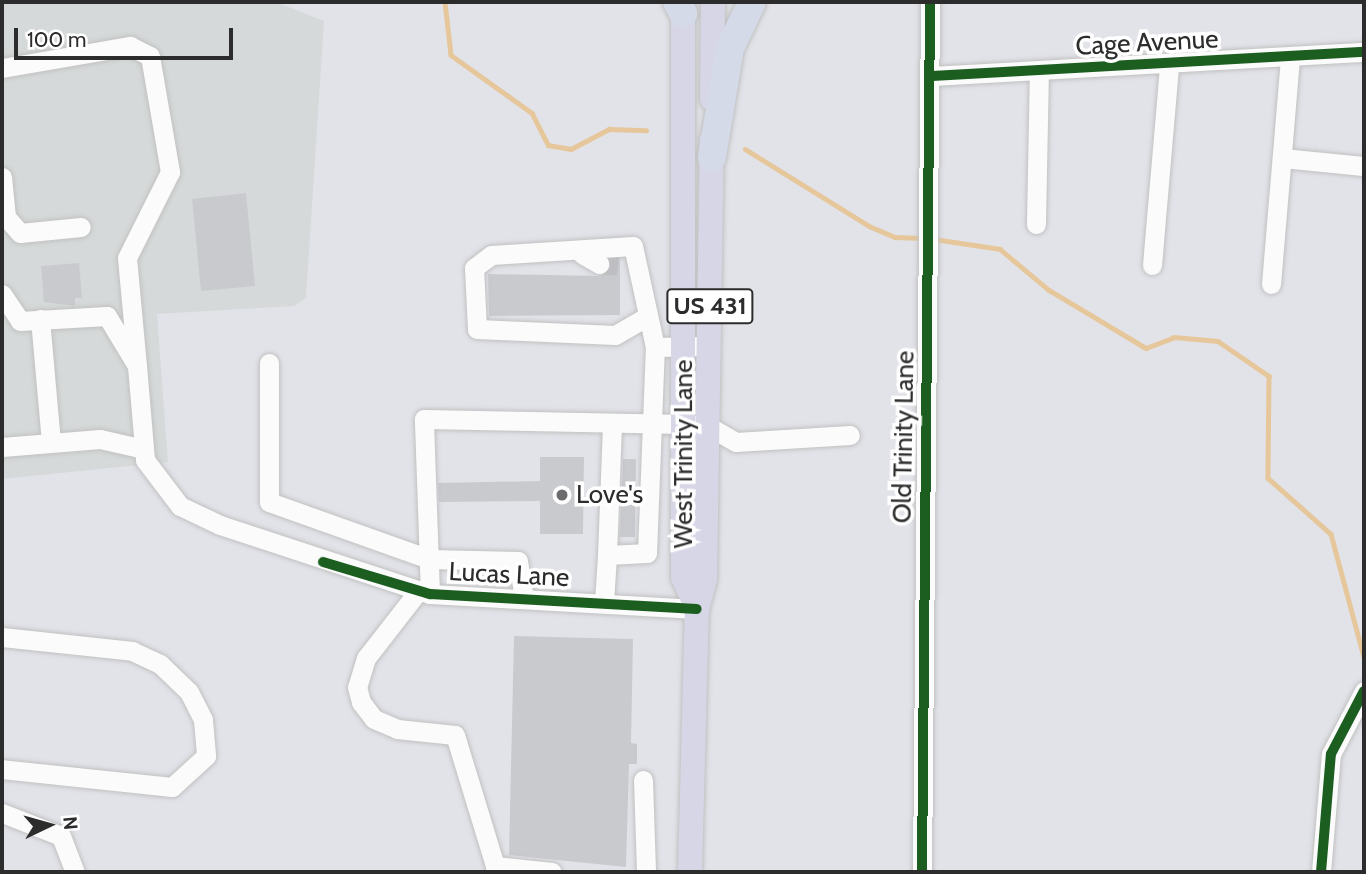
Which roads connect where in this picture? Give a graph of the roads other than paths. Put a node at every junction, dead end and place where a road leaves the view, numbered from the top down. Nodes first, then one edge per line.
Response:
1 (713, 2) edge
2 (752, 2) edge
3 (930, 2) edge
4 (681, 6) edge
5 (1364, 52) edge
6 (1290, 57) junction
7 (1169, 66) junction
8 (2, 68) edge
9 (1040, 72) junction
10 (932, 76) junction
11 (712, 157) junction
12 (1282, 158) junction
13 (1364, 166) edge
14 (2, 177) edge
15 (1036, 224) dead end
16 (81, 227) dead end
17 (582, 254) junction
18 (599, 264) tunnel mouth
19 (1152, 265) dead end
20 (1271, 284) dead end
21 (2, 294) edge
22 (648, 316) junction
23 (40, 319) junction
24 (11, 322) edge
25 (684, 346) junction
26 (709, 346) junction
27 (655, 347) junction
28 (269, 363) dead end
29 (138, 366) junction
30 (612, 424) junction
31 (652, 424) junction
32 (696, 425) junction
33 (850, 435) dead end
34 (51, 442) junction
35 (2, 447) edge
36 (145, 449) junction
37 (648, 519) junction
38 (695, 520) junction
39 (607, 555) junction
40 (429, 559) junction
41 (424, 592) junction
42 (524, 599) junction
43 (604, 603) junction
44 (697, 609) junction
45 (2, 637) edge
46 (1363, 692) edge
47 (2, 769) edge
48 (643, 780) dead end
49 (2, 813) edge
50 (75, 872) edge
51 (552, 872) edge
52 (646, 872) edge
53 (690, 872) edge
54 (922, 872) edge
55 (1321, 872) edge

1 - 11 main road, West Trinity Lane / US 431
2 - 11 highway
3 - 10 street, Old Trinity Lane
4 - 25 main road, West Trinity Lane / US 431
5 - 6 street, Cage Avenue
6 - 7 street, Cage Avenue
6 - 12 street
7 - 9 street, Cage Avenue
7 - 19 street
8 - 29 street, Lucas Lane
9 - 10 street, Cage Avenue
9 - 15 street
10 - 54 street, Old Trinity Lane
11 - 26 main road, West Trinity Lane / US 431
12 - 13 street
12 - 20 street
14 - 16 street
17 - 18 street
17 - 22 street
17 - 22 street
21 - 24 street
22 - 27 street
23 - 24 street
23 - 29 street
23 - 34 street
25 - 26 street
25 - 27 street
25 - 32 main road, West Trinity Lane / US 431
26 - 32 main road, West Trinity Lane / US 431
27 - 31 street
28 - 40 street
29 - 36 street, Lucas Lane
30 - 31 street
30 - 39 street
30 - 40 street
31 - 32 street
31 - 37 street
32 - 33 street
32 - 38 main road, West Trinity Lane / US 431
34 - 35 street
34 - 36 street
36 - 41 street, Lucas Lane
37 - 38 street
37 - 39 street
38 - 44 main road, West Trinity Lane / US 431
39 - 43 street
40 - 41 street
40 - 42 street
41 - 42 street, Lucas Lane
41 - 51 street
42 - 43 street, Lucas Lane
43 - 44 street, Lucas Lane
44 - 53 main road, West Trinity Lane / US 431
45 - 47 street
46 - 55 street
48 - 52 street
49 - 50 street

